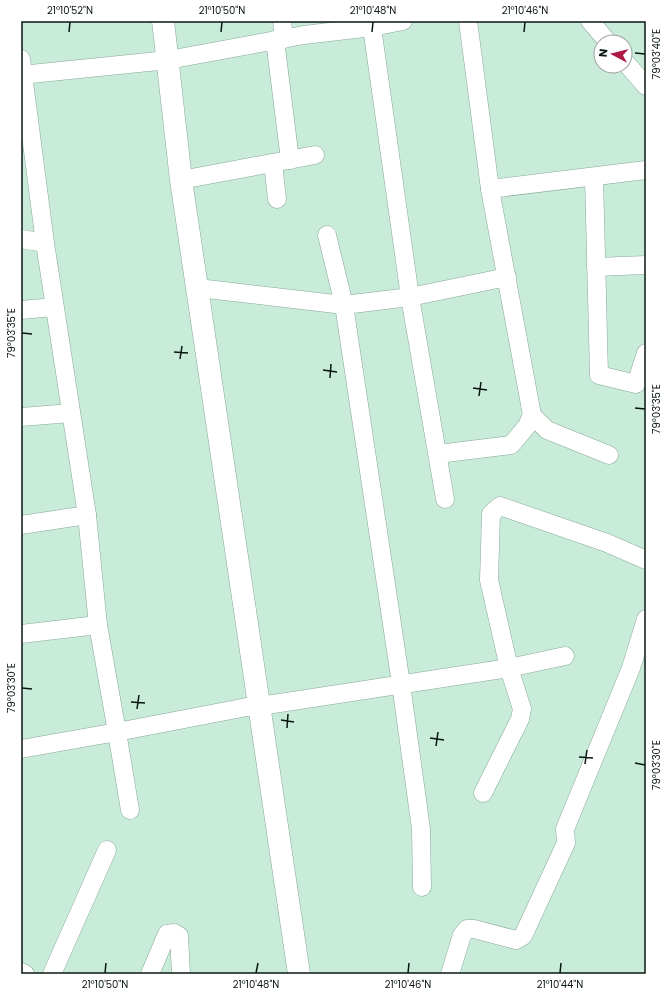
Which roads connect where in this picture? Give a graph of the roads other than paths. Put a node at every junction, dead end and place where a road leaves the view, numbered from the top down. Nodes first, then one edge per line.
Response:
1 (149, 21) edge
2 (163, 21) edge
3 (282, 21) edge
4 (402, 21) edge
5 (468, 21) edge
6 (590, 21) edge
7 (372, 27) junction
8 (601, 34) edge
9 (280, 40) junction
10 (161, 61) junction
11 (22, 69) edge
12 (633, 71) edge
13 (646, 86) edge
14 (315, 155) dead end
15 (290, 160) junction
16 (272, 163) junction
17 (646, 170) edge
18 (594, 177) junction
19 (181, 180) junction
20 (490, 189) junction
21 (277, 199) dead end
22 (327, 235) dead end
23 (21, 239) edge
24 (44, 243) junction
25 (646, 265) edge
26 (596, 267) junction
27 (507, 277) junction
28 (198, 288) junction
29 (410, 297) junction
30 (344, 306) junction
31 (54, 307) junction
32 (21, 310) edge
33 (646, 353) edge
34 (71, 413) junction
35 (532, 414) junction
36 (21, 418) edge
37 (438, 454) junction
38 (609, 455) dead end
39 (445, 499) dead end
40 (87, 515) junction
41 (21, 525) edge
42 (646, 560) edge
43 (646, 619) edge
44 (98, 625) junction
45 (21, 634) edge
46 (565, 656) dead end
47 (509, 668) junction
48 (401, 684) junction
49 (253, 707) junction
50 (117, 732) junction
51 (21, 749) edge
52 (483, 793) dead end
53 (130, 810) dead end
54 (107, 850) dead end
55 (422, 888) dead end
56 (21, 972) edge
57 (25, 974) edge
58 (52, 974) edge
59 (150, 974) edge
60 (181, 974) edge
61 (285, 974) edge
62 (299, 974) edge
63 (450, 974) edge

1 - 10 street
2 - 10 street
3 - 9 street
4 - 7 street
5 - 20 street
6 - 8 street
7 - 9 street
7 - 29 street
9 - 10 street
9 - 15 street
10 - 11 street
10 - 19 street
10 - 49 street
11 - 24 street
12 - 13 street
14 - 15 street
15 - 16 street
16 - 19 street
16 - 21 street
17 - 18 street
18 - 20 street
18 - 26 street
19 - 28 street
20 - 27 street
22 - 30 street
23 - 24 street
24 - 31 street
25 - 26 street
26 - 33 street
27 - 29 street
27 - 35 street
28 - 30 street
28 - 49 street
29 - 30 street
29 - 37 street
30 - 48 street
31 - 32 street
31 - 34 street
34 - 36 street
34 - 40 street
35 - 37 street
35 - 38 street
37 - 39 street
40 - 41 street
40 - 44 street
42 - 47 street
43 - 63 street
44 - 45 street
44 - 50 street
46 - 47 street
47 - 48 street
47 - 52 street
48 - 49 street
48 - 55 street
49 - 50 street
49 - 61 street
49 - 62 street
50 - 51 street
50 - 53 street
54 - 58 street
56 - 57 street
59 - 60 street

